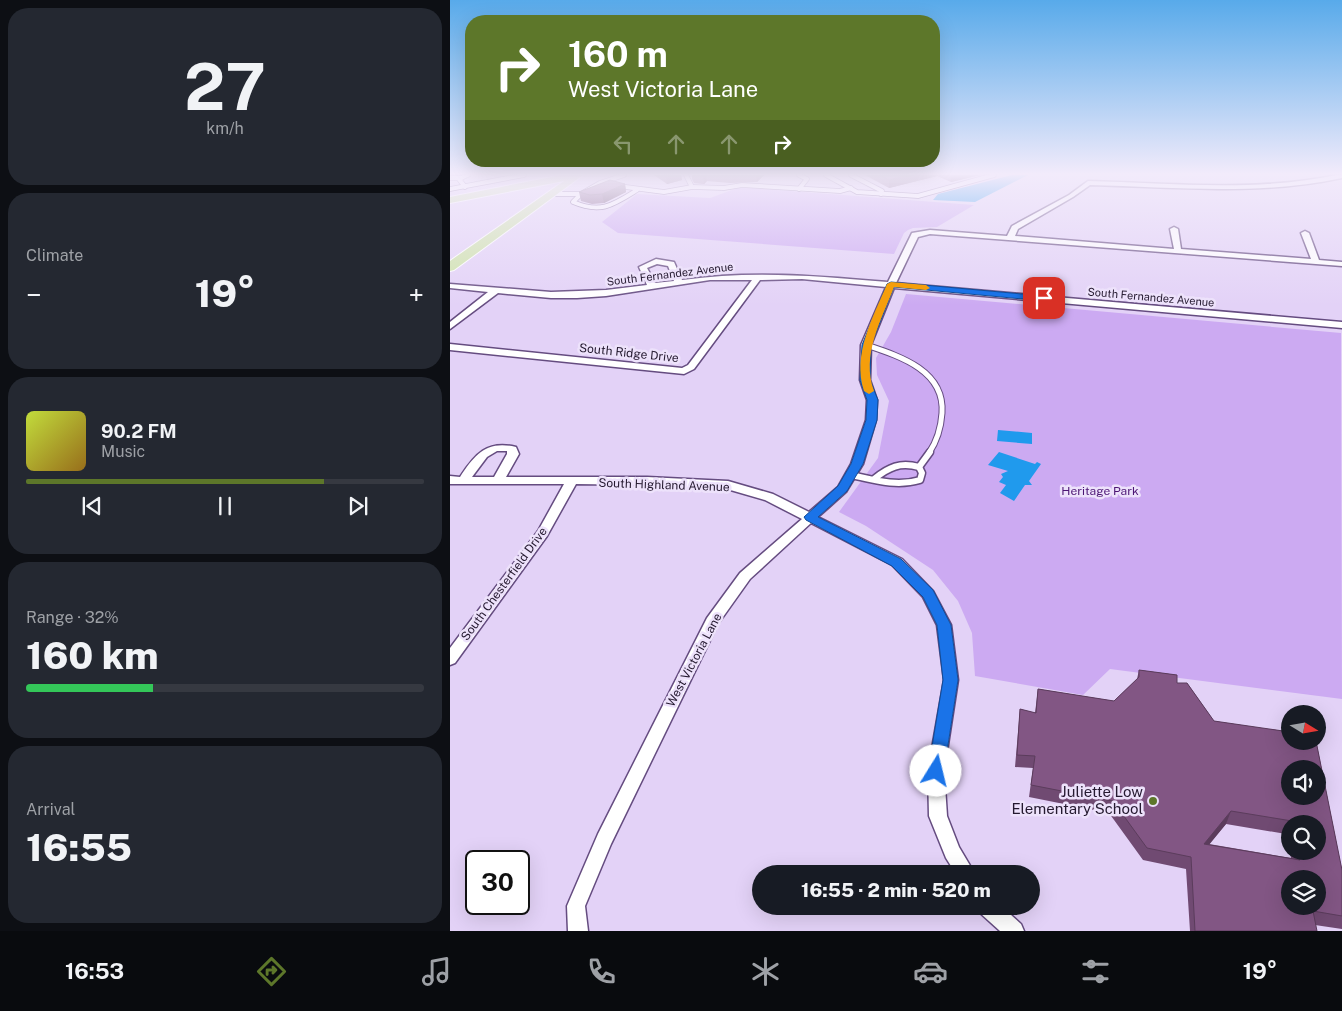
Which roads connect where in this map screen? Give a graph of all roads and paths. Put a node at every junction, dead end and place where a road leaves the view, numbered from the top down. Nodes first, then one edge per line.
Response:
1 (501, 218) edge
2 (517, 218) edge
3 (1030, 218) edge
4 (1174, 229) dead end
5 (1305, 233) dead end
6 (1010, 238) junction
7 (1178, 251) junction
8 (450, 255) edge
9 (1316, 262) junction
10 (1342, 264) edge
11 (450, 267) edge
12 (759, 276) junction
13 (679, 282) junction
14 (891, 284) junction
15 (450, 286) edge
16 (652, 286) junction
17 (496, 290) junction
18 (1342, 325) edge
19 (450, 326) edge
20 (866, 345) junction
21 (450, 347) edge
22 (919, 466) junction
23 (851, 475) junction
24 (874, 479) junction
25 (450, 480) edge
26 (464, 480) junction
27 (498, 480) junction
28 (571, 482) junction
29 (810, 517) junction
30 (450, 659) edge
31 (960, 865) edge
32 (997, 915) edge
33 (578, 931) edge
34 (1014, 931) edge

1 - 8 main road
2 - 11 main road
3 - 6 street
4 - 7 street
5 - 9 street
6 - 7 street
6 - 14 street, West Victoria Lane
7 - 9 street
9 - 10 street
12 - 13 street, South Fernandez Avenue
12 - 14 street, South Fernandez Avenue
12 - 21 street, South Ridge Drive
13 - 16 street, South Fernandez Avenue
13 - 16 street
14 - 18 street, South Fernandez Avenue
14 - 20 street, West Victoria Lane
15 - 17 street, South Fernandez Avenue
16 - 17 street, South Fernandez Avenue
17 - 19 street
20 - 22 lane
20 - 23 street, West Victoria Lane
22 - 24 lane
22 - 24 lane
23 - 24 lane
23 - 29 street, West Victoria Lane
25 - 26 street, South Highland Avenue
26 - 27 street, South Highland Avenue
26 - 27 street
27 - 28 street, South Highland Avenue
28 - 29 street, South Highland Avenue
28 - 30 street, South Chesterfield Drive
29 - 31 street, South Highland Avenue
29 - 33 street, West Victoria Lane
32 - 34 street

